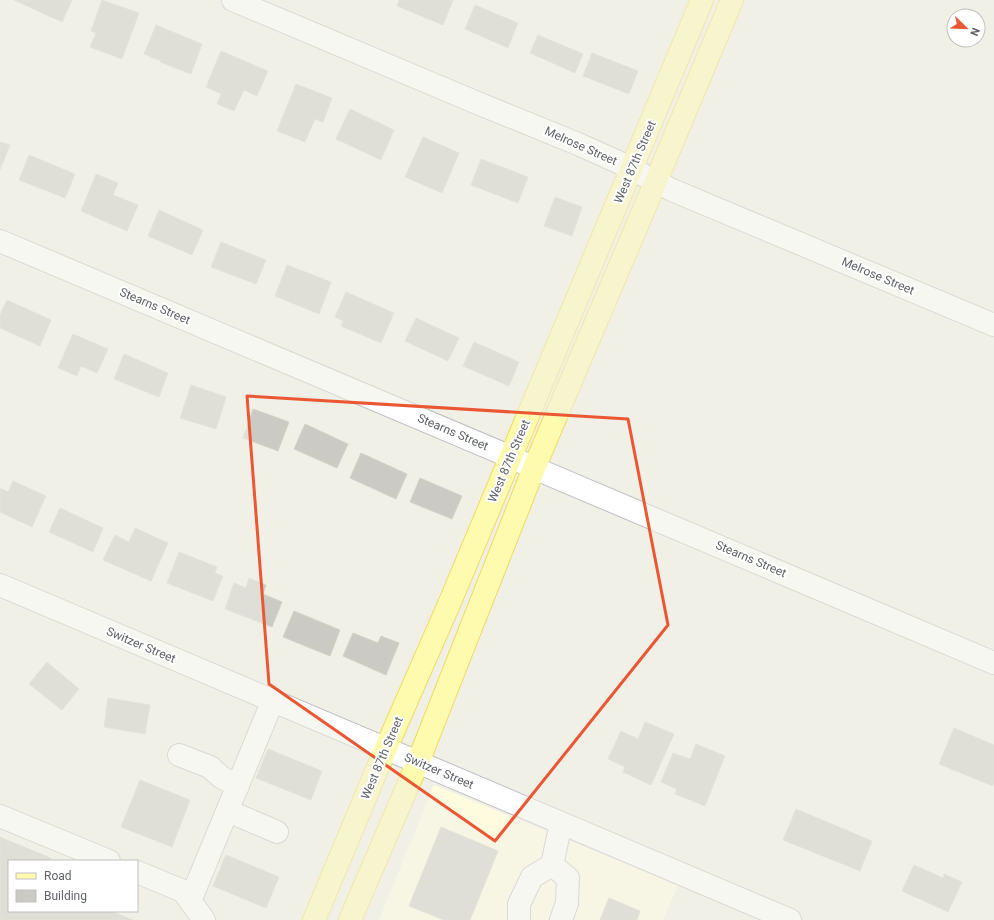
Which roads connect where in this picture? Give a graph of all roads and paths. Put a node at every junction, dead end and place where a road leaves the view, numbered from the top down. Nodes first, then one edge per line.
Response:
1 (232, 0) edge
2 (702, 0) edge
3 (732, 0) edge
4 (632, 169) junction
5 (656, 181) junction
6 (0, 241) edge
7 (994, 325) edge
8 (511, 457) junction
9 (534, 468) junction
10 (0, 585) edge
11 (994, 663) edge
12 (273, 700) junction
13 (386, 748) junction
14 (179, 755) dead end
15 (418, 762) junction
16 (238, 786) junction
17 (228, 811) junction
18 (0, 816) edge
19 (561, 823) junction
20 (277, 832) dead end
21 (107, 860) edge
22 (552, 865) junction
23 (138, 872) edge
24 (190, 901) junction
25 (204, 920) edge
26 (314, 920) edge
27 (350, 920) edge
28 (519, 920) edge
29 (561, 920) edge
30 (790, 920) edge

1 - 4 street, Melrose Street
2 - 4 main road, West 87th Street
3 - 5 main road
4 - 5 street, Melrose Street
4 - 8 main road, West 87th Street
5 - 7 street, Melrose Street
5 - 9 main road
6 - 8 street, Stearns Street
8 - 9 street, Stearns Street
8 - 13 main road, West 87th Street
9 - 11 street, Stearns Street
9 - 15 main road
10 - 12 street, Switzer Street
12 - 13 street, Switzer Street
12 - 16 street
13 - 15 street, Switzer Street
13 - 26 main road, West 87th Street
14 - 16 street
15 - 19 street, Switzer Street
15 - 27 main road
16 - 17 street
17 - 20 street
17 - 24 street
18 - 21 street
19 - 22 street
19 - 30 street, Switzer Street
22 - 28 street
22 - 29 street
23 - 24 street
24 - 25 street

